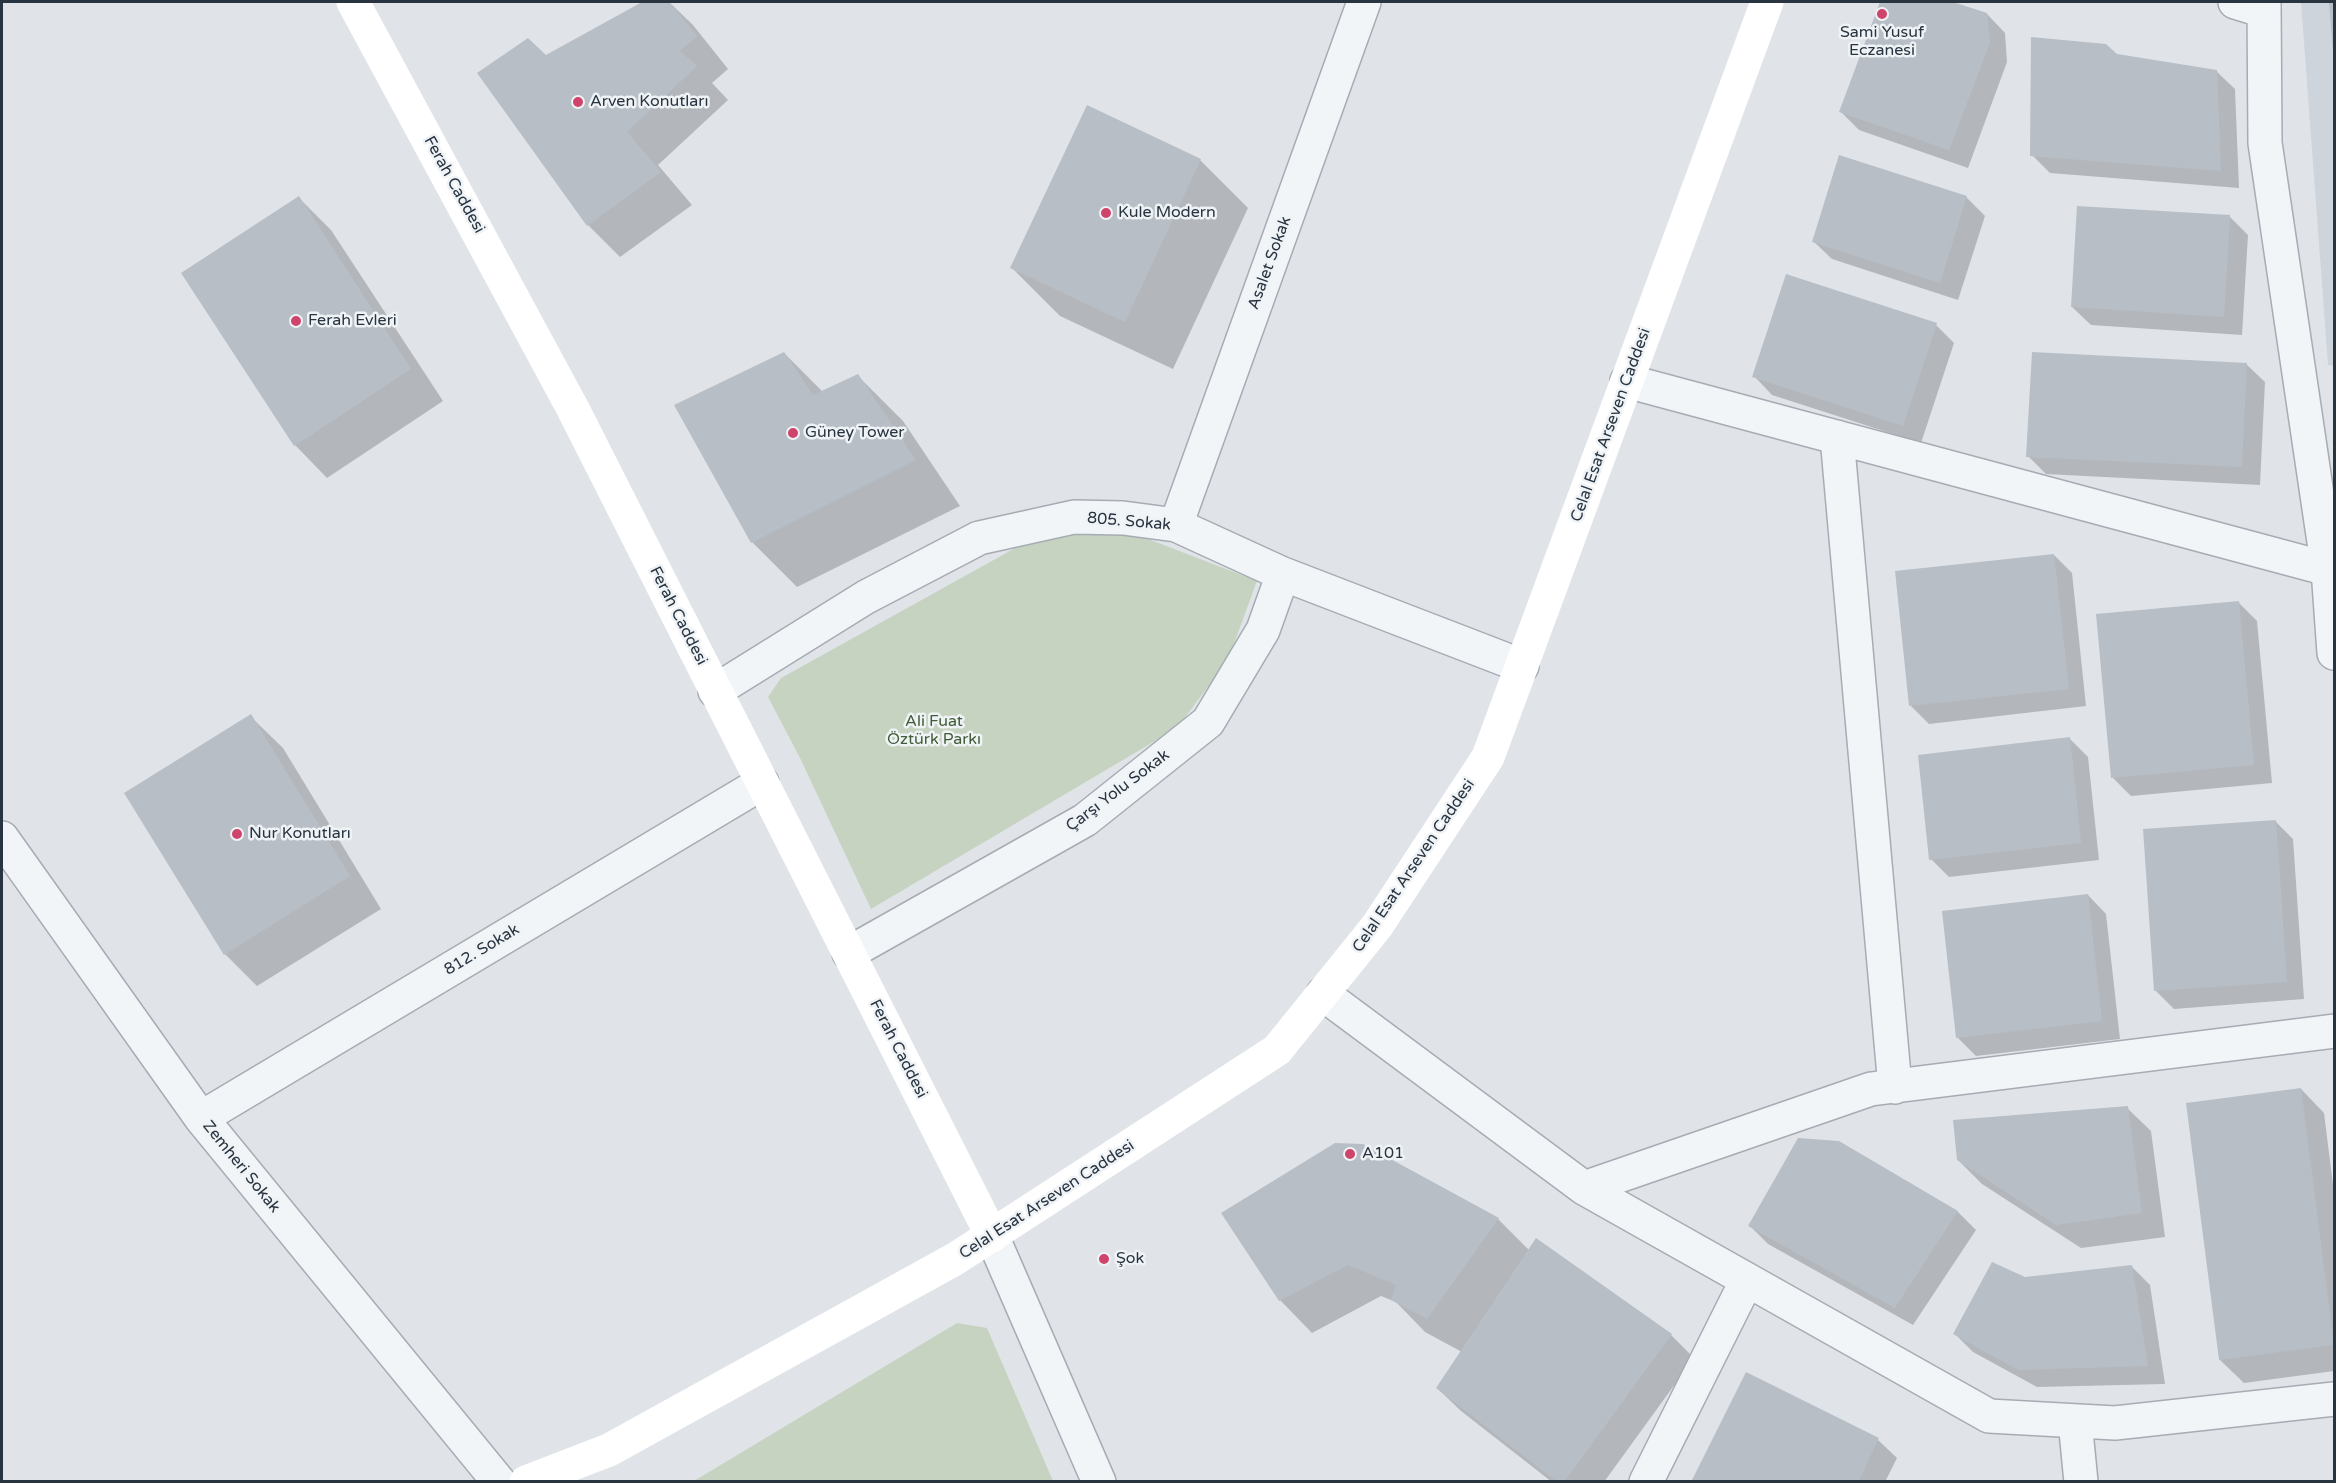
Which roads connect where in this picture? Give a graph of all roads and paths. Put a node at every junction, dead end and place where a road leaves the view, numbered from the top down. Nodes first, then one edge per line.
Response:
1 (353, 2) edge
2 (1364, 2) edge
3 (1765, 2) edge
4 (2254, 5) edge
5 (1627, 381) junction
6 (2321, 426) edge
7 (1837, 437) junction
8 (1176, 525) junction
9 (2328, 569) junction
10 (1283, 574) junction
11 (2334, 653) edge
12 (1522, 666) junction
13 (716, 691) junction
14 (762, 783) junction
15 (2, 838) edge
16 (849, 953) junction
17 (1323, 994) junction
18 (2334, 1031) edge
19 (1895, 1087) junction
20 (201, 1118) junction
21 (1584, 1188) junction
22 (992, 1236) junction
23 (1747, 1280) junction
24 (2334, 1399) edge
25 (2075, 1421) junction
26 (609, 1450) junction
27 (499, 1482) edge
28 (526, 1482) edge
29 (571, 1482) edge
30 (1099, 1482) edge
31 (1646, 1482) edge
32 (2081, 1482) edge

1 - 13 main road, Ferah Caddesi
2 - 8 street, Asalet Sokak
3 - 5 main road, Celal Esat Arseven Caddesi
4 - 6 street
5 - 7 street
5 - 12 main road, Celal Esat Arseven Caddesi
6 - 9 street
7 - 9 street
7 - 19 street
8 - 10 street, 805. Sokak
8 - 13 street, 805. Sokak
9 - 11 street
10 - 12 street, 805. Sokak
10 - 16 street, Çarşı Yolu Sokak
12 - 17 main road, Celal Esat Arseven Caddesi
13 - 14 main road, Ferah Caddesi
14 - 16 main road, Ferah Caddesi
14 - 20 street, 812. Sokak
15 - 20 street, Zemheri Sokak
16 - 22 main road, Ferah Caddesi
17 - 21 street
17 - 22 main road, Celal Esat Arseven Caddesi
18 - 19 street
19 - 21 street
20 - 27 street, Zemheri Sokak
21 - 23 street
22 - 26 main road, Celal Esat Arseven Caddesi
22 - 30 street
23 - 25 street
23 - 31 street
24 - 25 street
25 - 32 street
26 - 28 main road
26 - 29 main road

